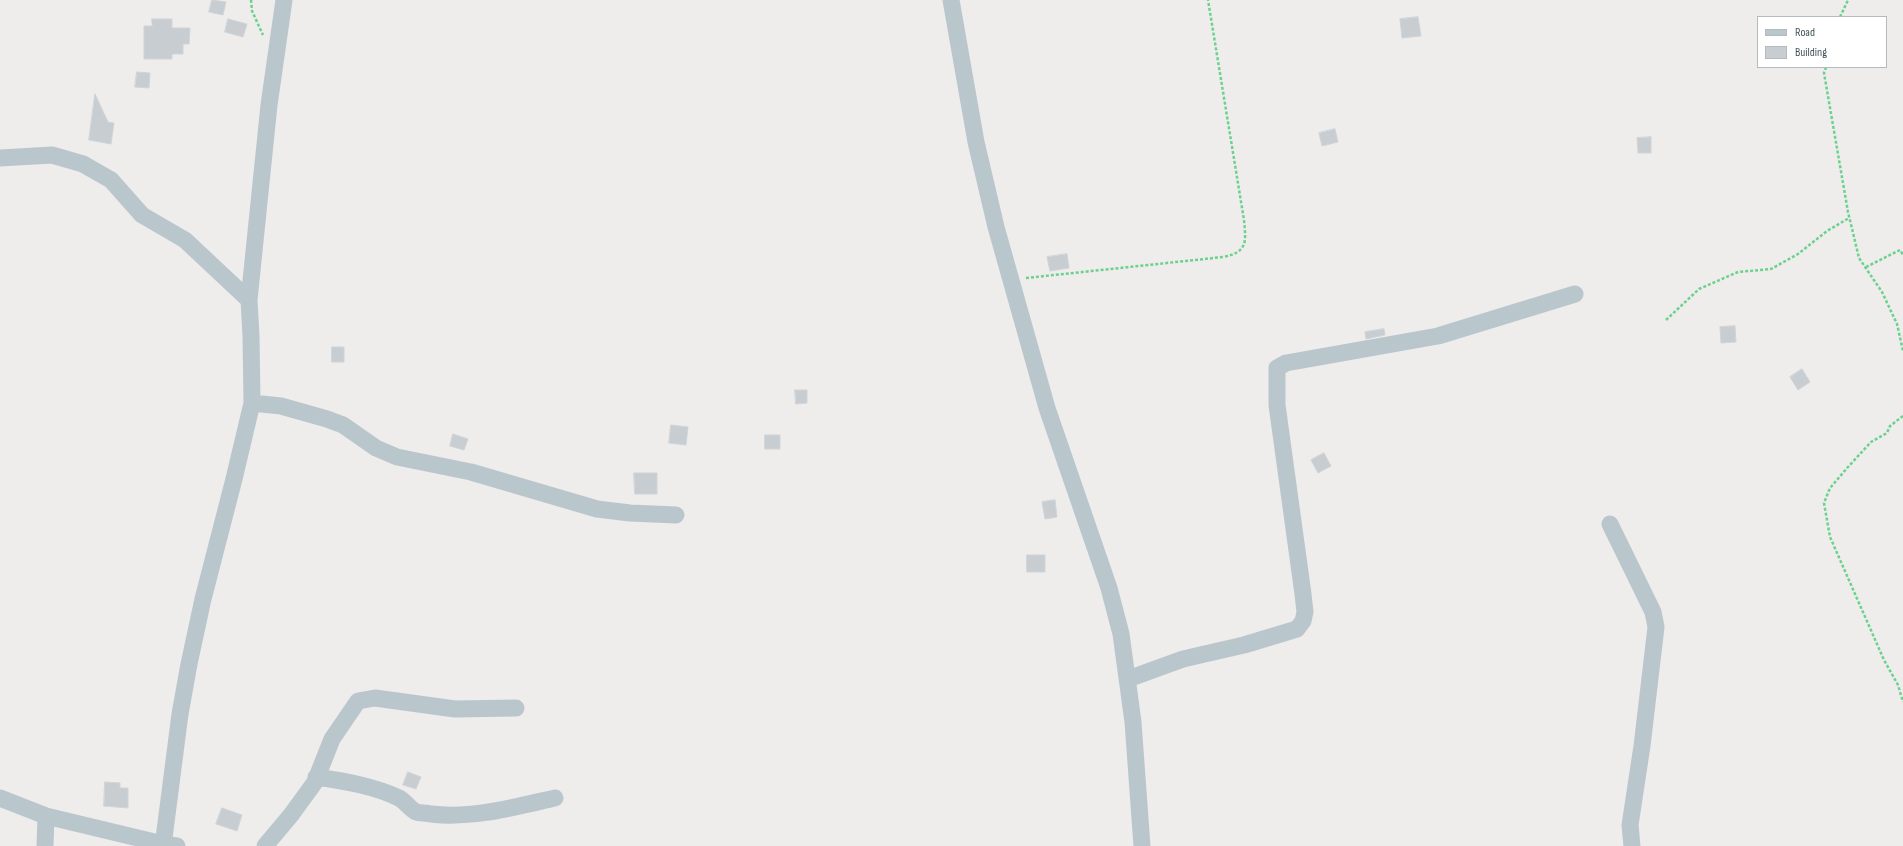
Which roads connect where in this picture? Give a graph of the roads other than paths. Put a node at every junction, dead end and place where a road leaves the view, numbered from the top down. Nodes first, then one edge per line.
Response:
1 (284, 0) edge
2 (951, 0) edge
3 (0, 158) edge
4 (1575, 294) dead end
5 (249, 300) junction
6 (252, 403) junction
7 (676, 515) dead end
8 (1610, 524) dead end
9 (1128, 679) junction
10 (516, 708) dead end
11 (316, 778) junction
12 (0, 798) edge
13 (555, 798) dead end
14 (46, 816) junction
15 (168, 845) edge
16 (44, 846) edge
17 (265, 846) edge
18 (1142, 846) edge
19 (1632, 846) edge

1 - 5 street
2 - 9 street
3 - 5 street
4 - 9 street
5 - 6 street
6 - 7 street
6 - 15 street
8 - 19 street
9 - 18 street
10 - 11 street
11 - 13 street
11 - 17 street
12 - 14 street
14 - 15 street
14 - 16 street

